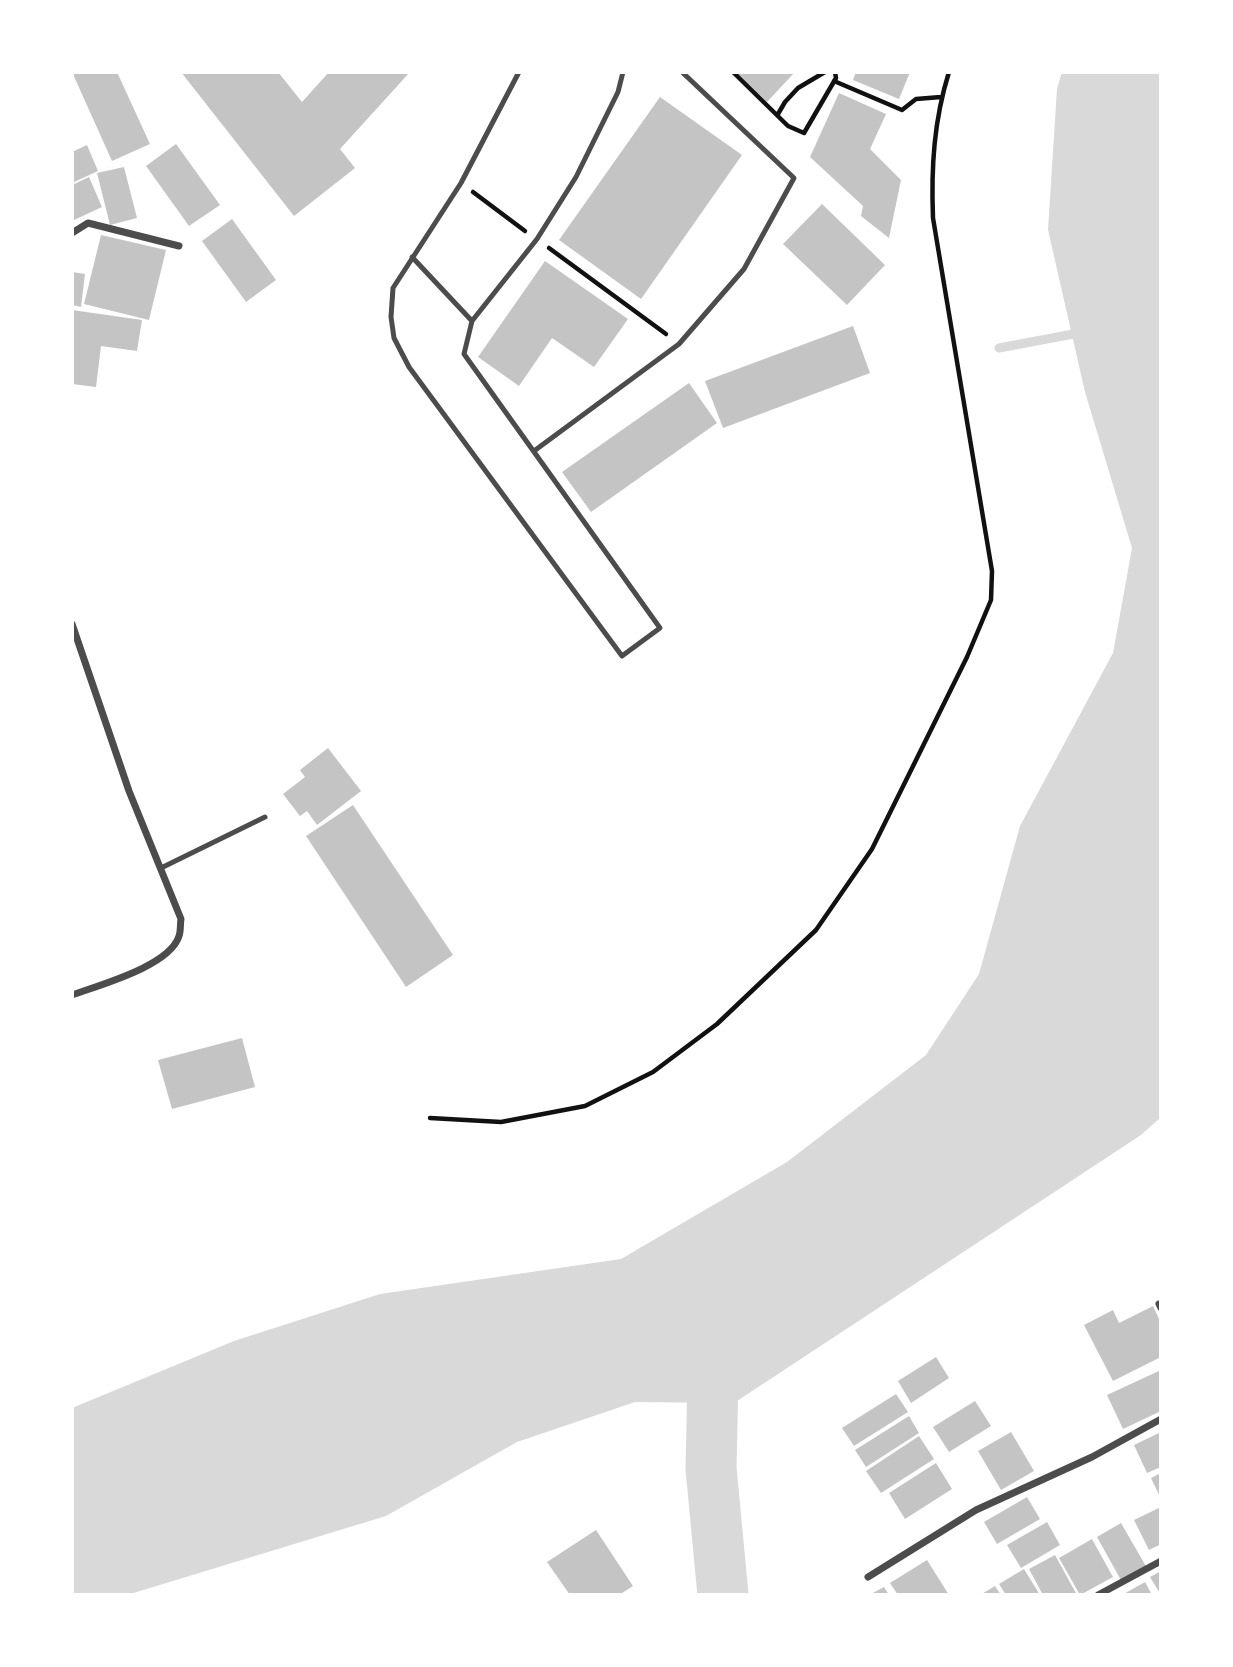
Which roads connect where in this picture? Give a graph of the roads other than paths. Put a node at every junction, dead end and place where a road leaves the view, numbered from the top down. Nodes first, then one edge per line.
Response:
1 (519, 72) edge
2 (623, 72) edge
3 (682, 72) edge
4 (72, 233) edge
5 (178, 246) dead end
6 (412, 257) junction
7 (472, 321) junction
8 (534, 451) junction
9 (72, 624) edge
10 (265, 817) dead end
11 (161, 868) junction
12 (72, 995) edge
13 (1161, 1419) edge
14 (1161, 1561) edge
15 (868, 1577) dead end
16 (1098, 1595) edge

1 - 6 lane
2 - 7 lane
3 - 8 lane
4 - 5 street
6 - 7 lane
6 - 8 lane
7 - 8 lane
9 - 11 street
10 - 11 lane
11 - 12 street
13 - 15 street
14 - 16 street

